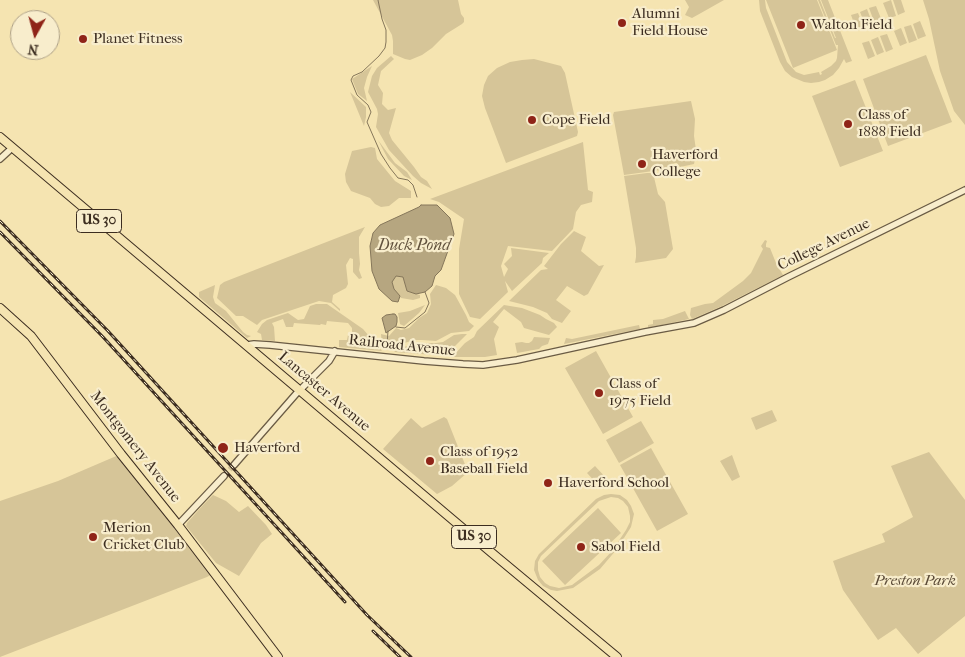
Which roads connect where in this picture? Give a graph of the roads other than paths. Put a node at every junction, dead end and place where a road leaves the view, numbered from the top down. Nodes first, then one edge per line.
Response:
1 (0, 137) edge
2 (12, 148) junction
3 (0, 159) edge
4 (965, 190) edge
5 (0, 308) edge
6 (247, 345) junction
7 (335, 351) junction
8 (553, 352) joint
9 (300, 390) junction
10 (234, 465) tunnel mouth
11 (224, 476) tunnel mouth
12 (178, 525) junction
13 (278, 657) edge
14 (618, 657) edge

1 - 2 main road, US 30
2 - 3 street
2 - 6 main road, Lancaster Avenue / US 30
4 - 8 street, College Avenue
5 - 12 main road, Montgomery Avenue
6 - 7 street, Railroad Avenue
6 - 9 main road, Lancaster Avenue / US 30
7 - 8 street, Railroad Avenue
7 - 9 street
9 - 10 street
9 - 14 main road, Lancaster Avenue / US 30
11 - 12 street
12 - 13 main road, Montgomery Avenue

